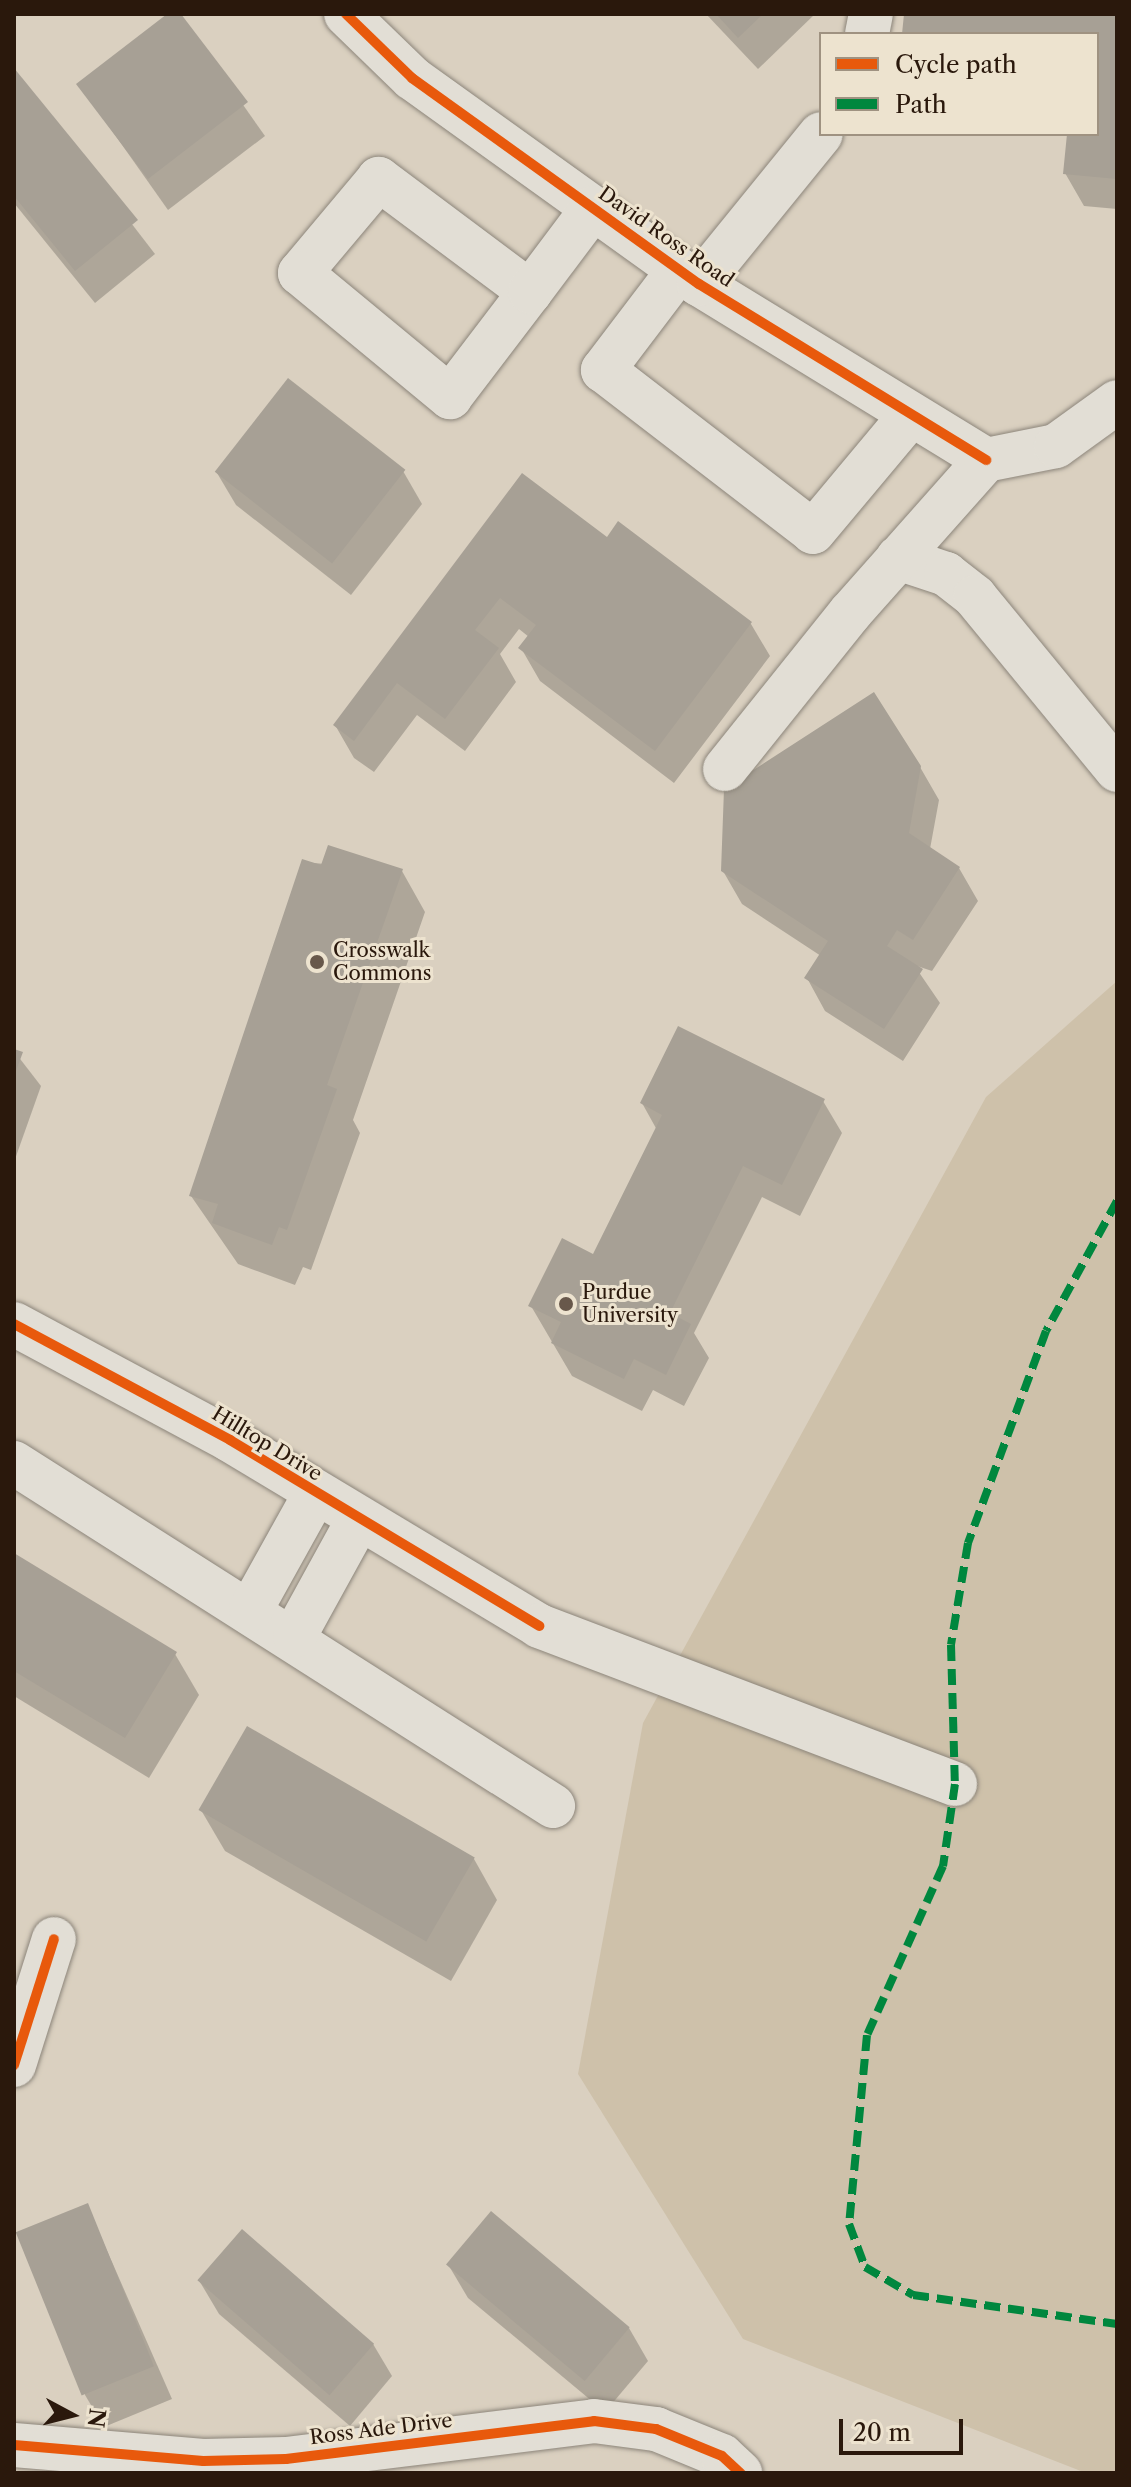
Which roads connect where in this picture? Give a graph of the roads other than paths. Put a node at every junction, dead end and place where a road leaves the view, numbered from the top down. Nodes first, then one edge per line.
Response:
1 (348, 15) edge
2 (819, 136) edge
3 (593, 208) junction
4 (689, 277) junction
5 (530, 292) junction
6 (1117, 402) edge
7 (911, 415) junction
8 (986, 460) junction
9 (898, 558) junction
10 (725, 769) dead end
11 (1117, 770) edge
12 (14, 1324) edge
13 (14, 1463) edge
14 (315, 1494) junction
15 (357, 1522) junction
16 (251, 1609) junction
17 (295, 1635) junction
18 (955, 1784) dead end
19 (553, 1806) dead end
20 (54, 1939) dead end
21 (14, 2065) edge
22 (14, 2445) edge
23 (740, 2473) edge

1 - 3 street, David Ross Road
2 - 4 street
3 - 4 street, David Ross Road
3 - 5 street
4 - 7 street, David Ross Road
4 - 7 street
5 - 5 street
6 - 8 street
7 - 8 street, David Ross Road
8 - 9 street
9 - 10 street
9 - 11 street
12 - 14 street, Hilltop Drive
13 - 16 street
14 - 15 street, Hilltop Drive
14 - 16 street
15 - 17 street
15 - 18 street, Hilltop Drive
16 - 17 street
17 - 19 street
20 - 21 street
22 - 23 street, Ross Ade Drive

